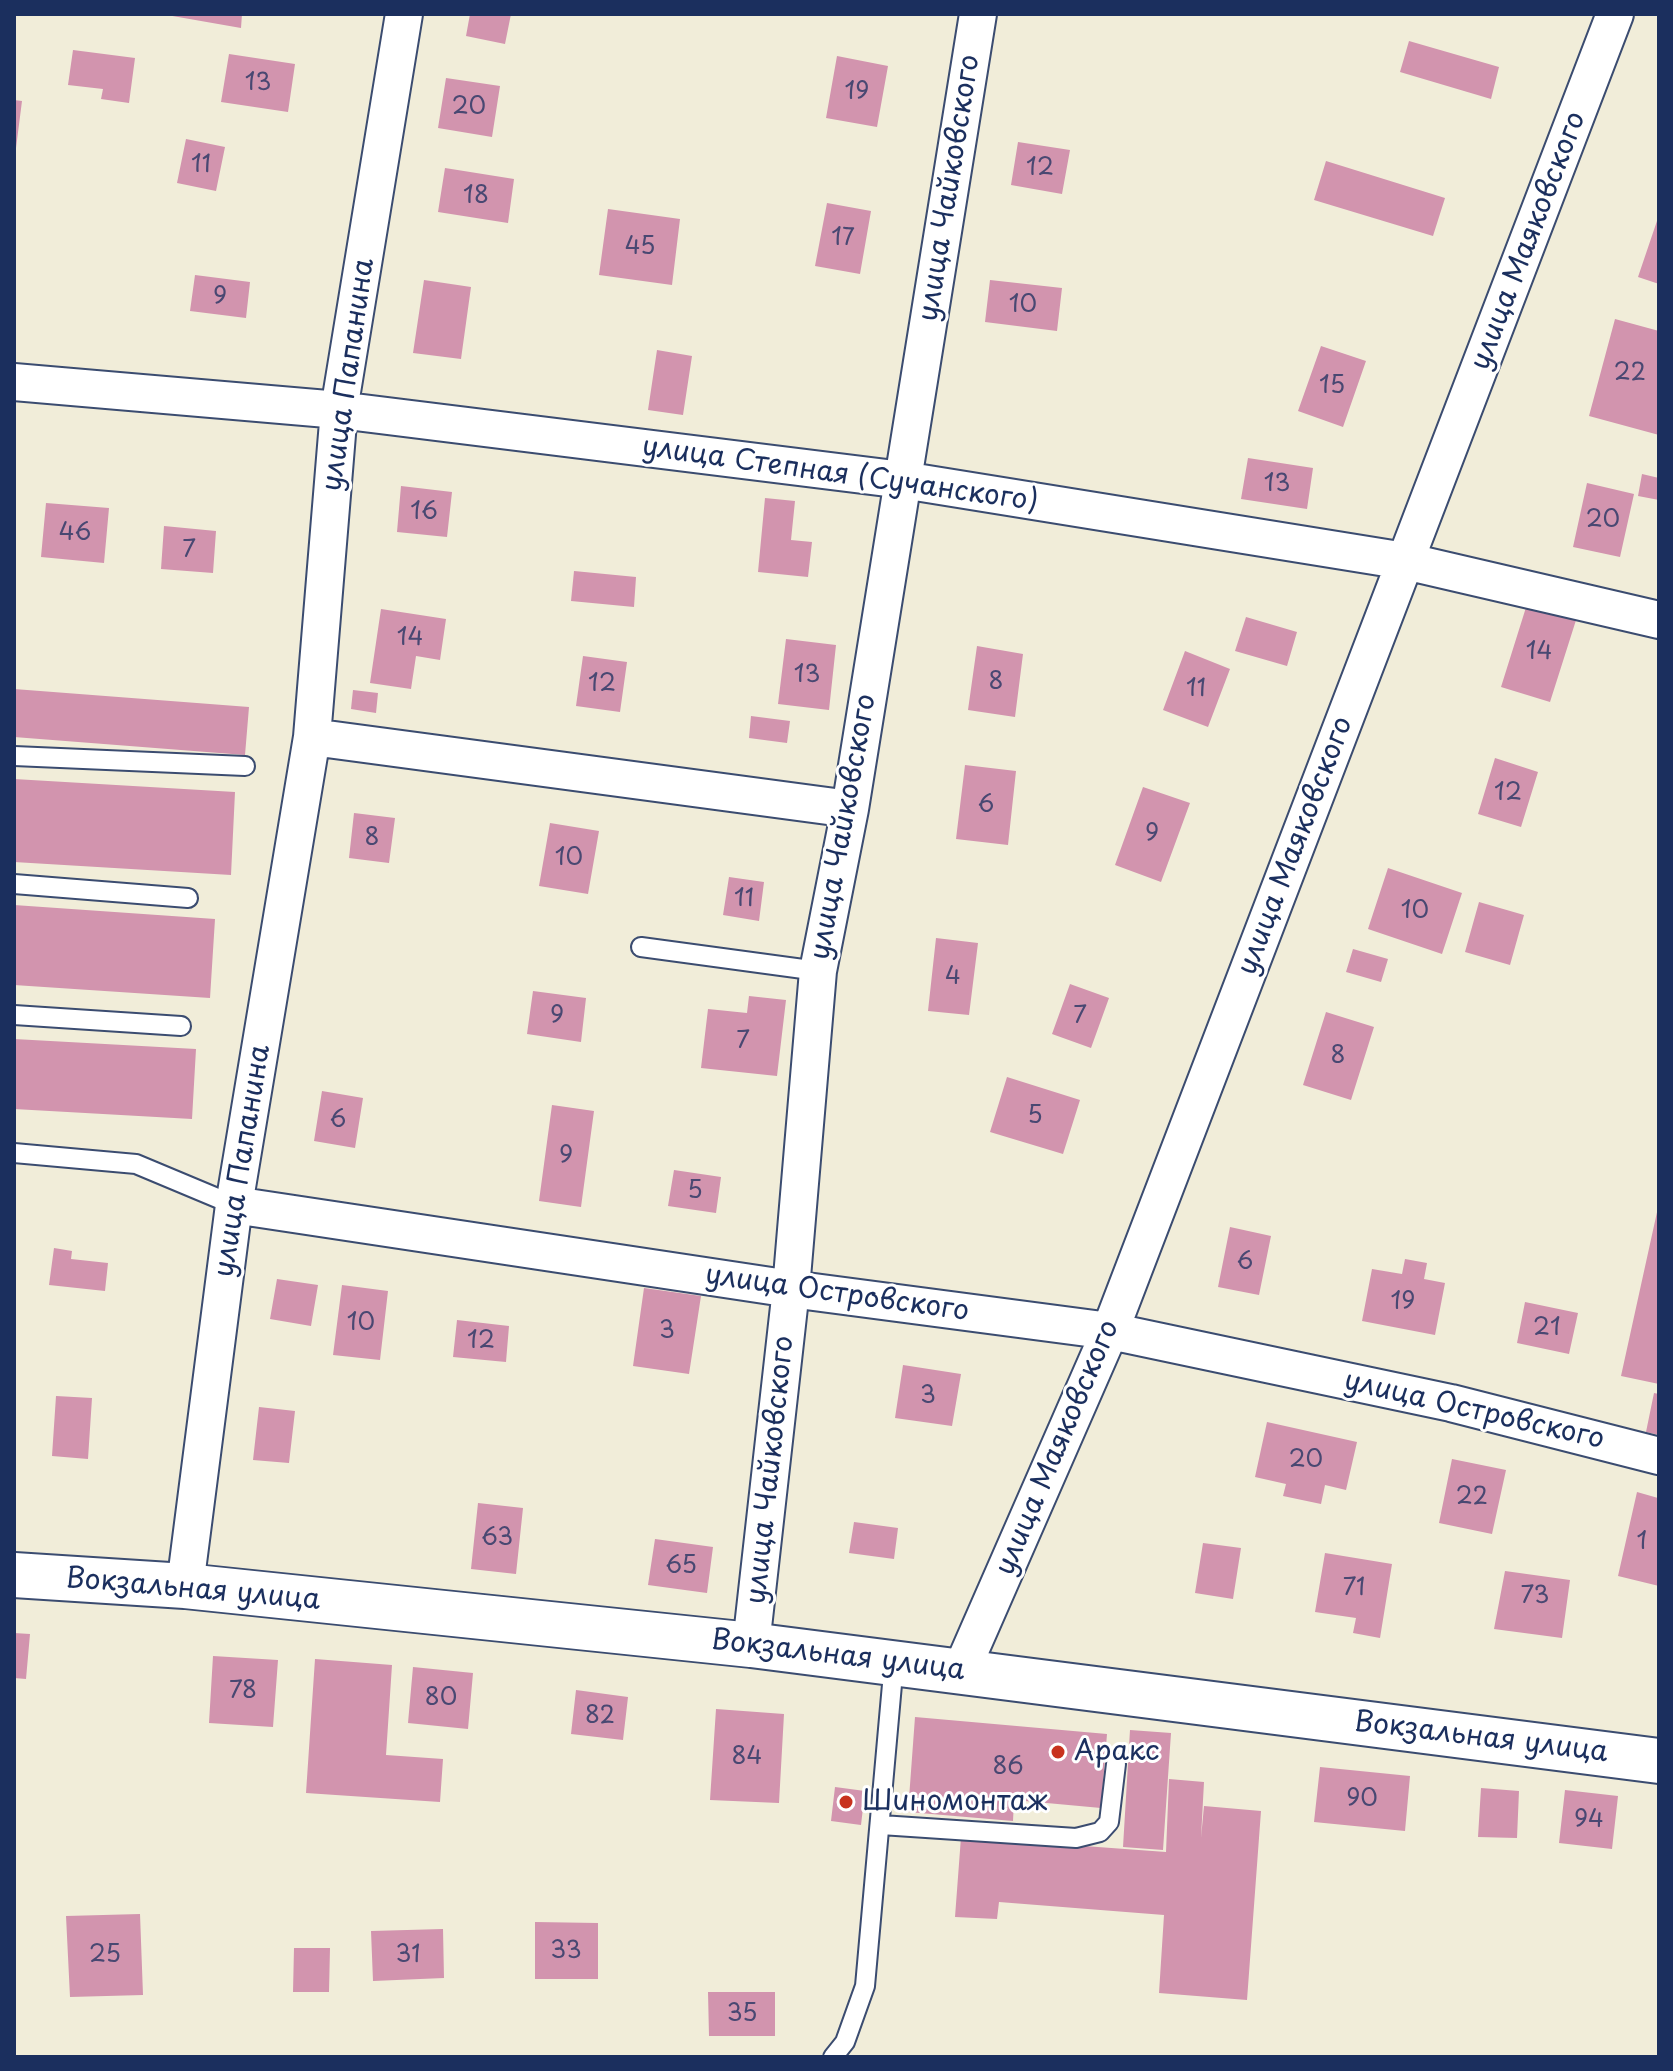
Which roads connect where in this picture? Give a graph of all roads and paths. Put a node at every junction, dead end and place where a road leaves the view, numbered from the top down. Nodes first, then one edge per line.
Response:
1 (404, 14) edge
2 (978, 14) edge
3 (1615, 14) edge
4 (14, 382) edge
5 (339, 410) junction
6 (903, 480) junction
7 (1405, 561) junction
8 (1659, 620) edge
9 (312, 737) junction
10 (14, 756) edge
11 (245, 766) dead end
12 (850, 809) junction
13 (14, 884) edge
14 (188, 898) dead end
15 (641, 947) dead end
16 (818, 971) junction
17 (14, 1015) edge
18 (181, 1026) dead end
19 (14, 1153) edge
20 (234, 1205) junction
21 (791, 1289) junction
22 (1110, 1331) junction
23 (1659, 1456) edge
24 (14, 1575) edge
25 (185, 1586) junction
26 (751, 1645) junction
27 (894, 1662) junction
28 (961, 1671) junction
29 (1659, 1761) edge
30 (1116, 1764) dead end
31 (881, 1825) junction
32 (833, 2057) edge

1 - 5 street, улица Папанина
2 - 6 street, улица Чайковского
3 - 7 street, улица Маяковского
4 - 5 street, улица Степная (Сучанского)
5 - 6 street, улица Степная (Сучанского)
5 - 9 street, улица Папанина
6 - 7 street, улица Степная (Сучанского)
6 - 12 street, улица Чайковского
7 - 8 street, улица Степная (Сучанского)
7 - 22 street, улица Маяковского
9 - 12 street
9 - 20 street, улица Папанина
10 - 11 lane
12 - 16 street, улица Чайковского
13 - 14 lane
15 - 16 lane
16 - 21 street, улица Чайковского
17 - 18 lane
19 - 20 lane, улица Островского
20 - 21 street, улица Островского
20 - 25 street, улица Папанина
21 - 22 street, улица Островского
21 - 26 street, улица Чайковского
22 - 23 street, улица Островского
22 - 28 street, улица Маяковского
24 - 25 main road, Вокзальная улица
25 - 26 main road, Вокзальная улица
26 - 27 main road, Вокзальная улица
27 - 28 main road, Вокзальная улица
27 - 31 lane
28 - 29 main road, Вокзальная улица
30 - 31 lane
31 - 32 lane

